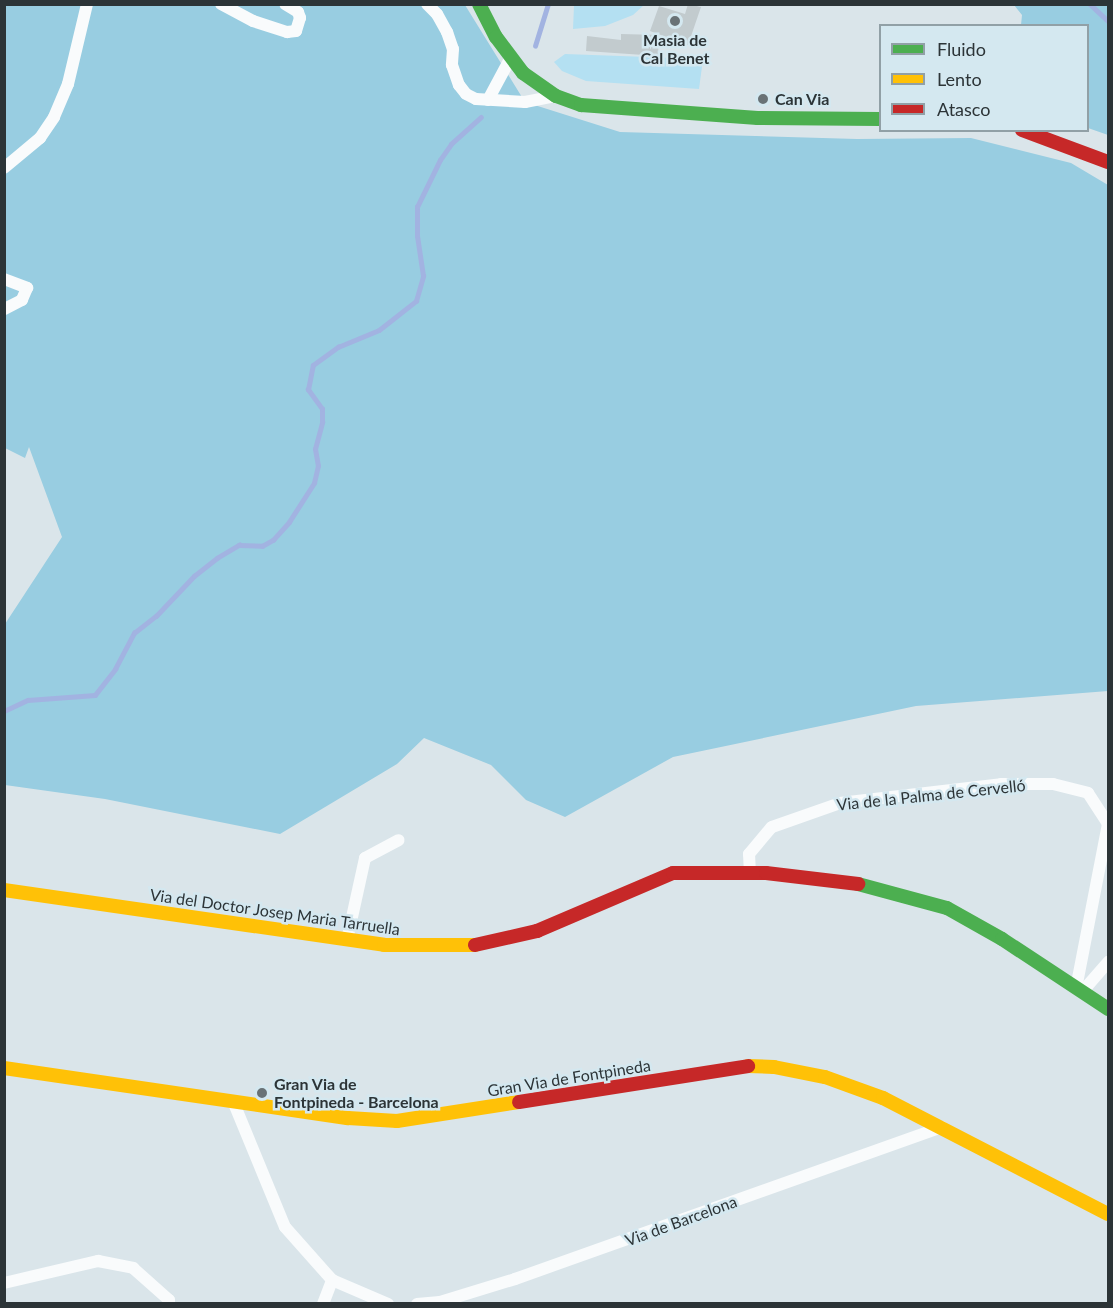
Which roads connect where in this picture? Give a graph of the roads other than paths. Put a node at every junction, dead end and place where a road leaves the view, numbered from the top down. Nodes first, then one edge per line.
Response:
1 (87, 4) edge
2 (221, 4) edge
3 (285, 4) edge
4 (427, 4) edge
5 (479, 4) edge
6 (510, 59) junction
7 (556, 96) junction
8 (488, 100) junction
9 (879, 119) edge
10 (1028, 132) edge
11 (1108, 162) edge
12 (4, 168) edge
13 (4, 279) edge
14 (4, 309) edge
15 (399, 840) dead end
16 (750, 873) junction
17 (4, 890) edge
18 (348, 940) junction
19 (1108, 962) edge
20 (1079, 990) junction
21 (1108, 1009) edge
22 (4, 1068) edge
23 (232, 1101) junction
24 (942, 1126) junction
25 (1108, 1214) edge
26 (332, 1280) junction
27 (4, 1283) edge
28 (171, 1302) edge
29 (323, 1304) edge
30 (388, 1304) edge
31 (417, 1304) edge

1 - 12 street
2 - 3 street
4 - 8 street
5 - 6 street
6 - 7 street
6 - 8 street
7 - 8 street
7 - 9 street
10 - 11 street
13 - 14 street
15 - 18 street
16 - 18 street, Via del Doctor Josep Maria Tarruella
16 - 20 street, Via del Doctor Josep Maria Tarruella
16 - 20 street, Via de la Palma de Cervelló
17 - 18 street, Via del Doctor Josep Maria Tarruella
19 - 20 street
20 - 21 street, Via del Doctor Josep Maria Tarruella
22 - 23 street, Gran Via de Fontpineda
23 - 24 street, Gran Via de Fontpineda
23 - 26 street
24 - 25 street, Gran Via de Fontpineda
24 - 31 street, Via de Barcelona
26 - 29 street
26 - 30 street
27 - 28 street

